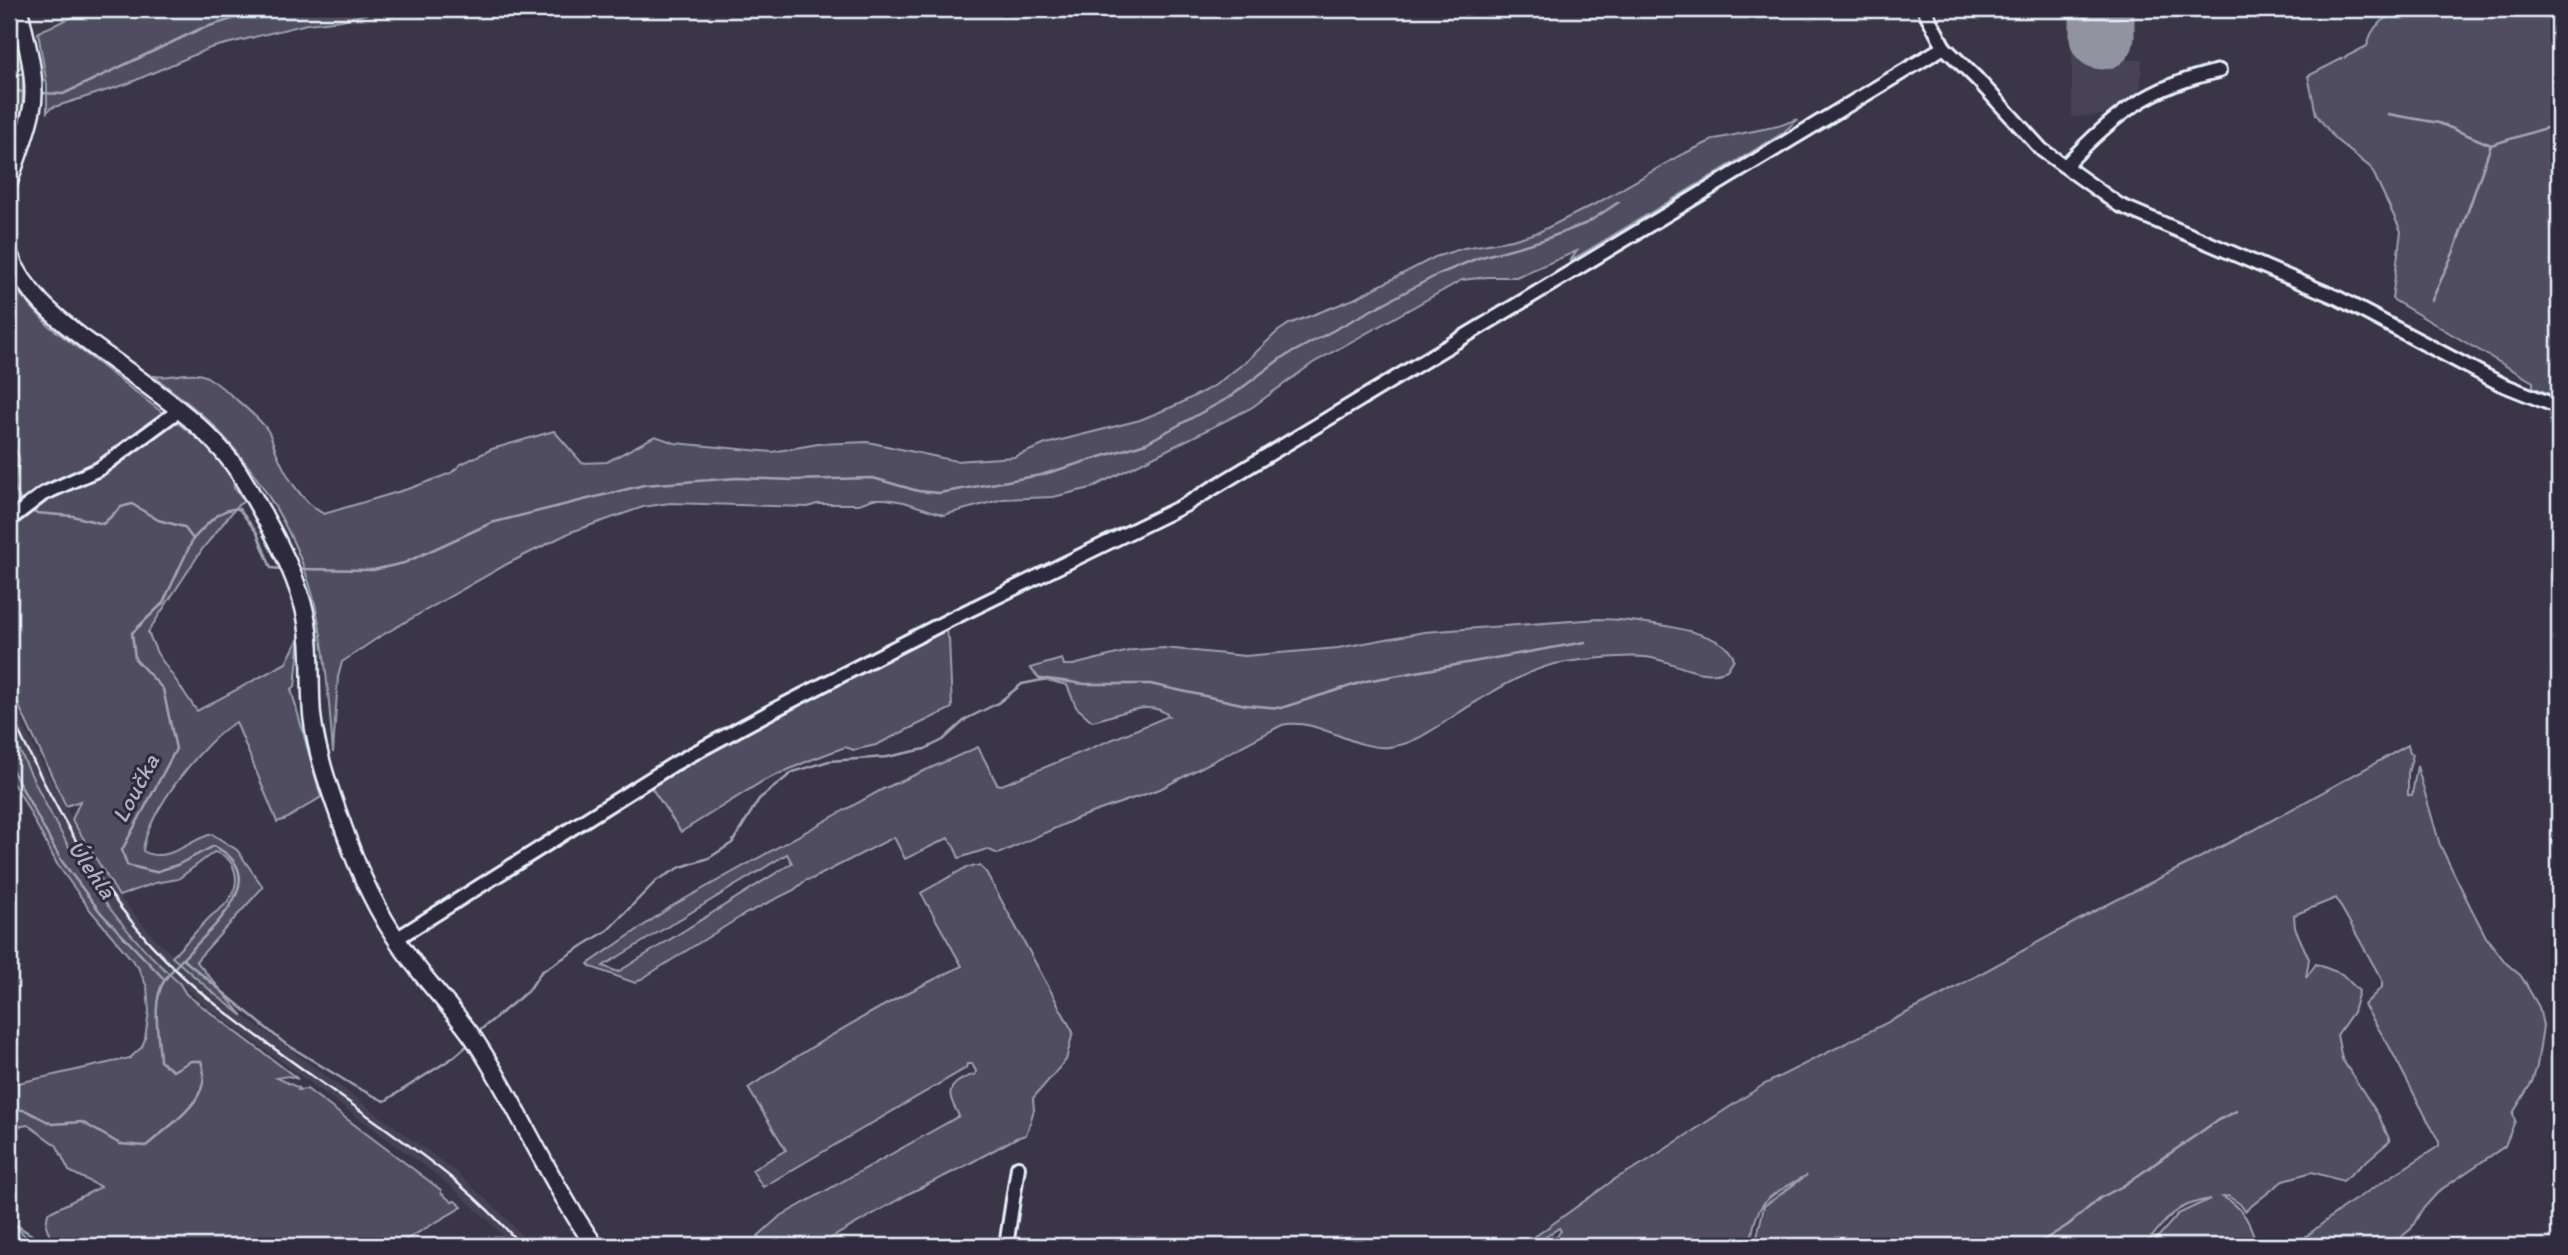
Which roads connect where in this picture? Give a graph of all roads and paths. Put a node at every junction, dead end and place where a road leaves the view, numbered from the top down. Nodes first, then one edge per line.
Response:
1 (19, 9) edge
2 (1924, 9) edge
3 (1944, 47) junction
4 (2220, 71) dead end
5 (2065, 166) junction
6 (9, 182) edge
7 (9, 254) edge
8 (2559, 407) edge
9 (178, 411) junction
10 (13, 516) edge
11 (396, 939) junction
12 (1018, 1167) dead end
13 (595, 1246) edge
14 (1006, 1246) edge

1 - 6 main road
2 - 3 street
3 - 5 street
3 - 11 street
4 - 5 street
5 - 8 street
7 - 9 main road
9 - 10 street
9 - 11 main road
11 - 13 main road
12 - 14 street

